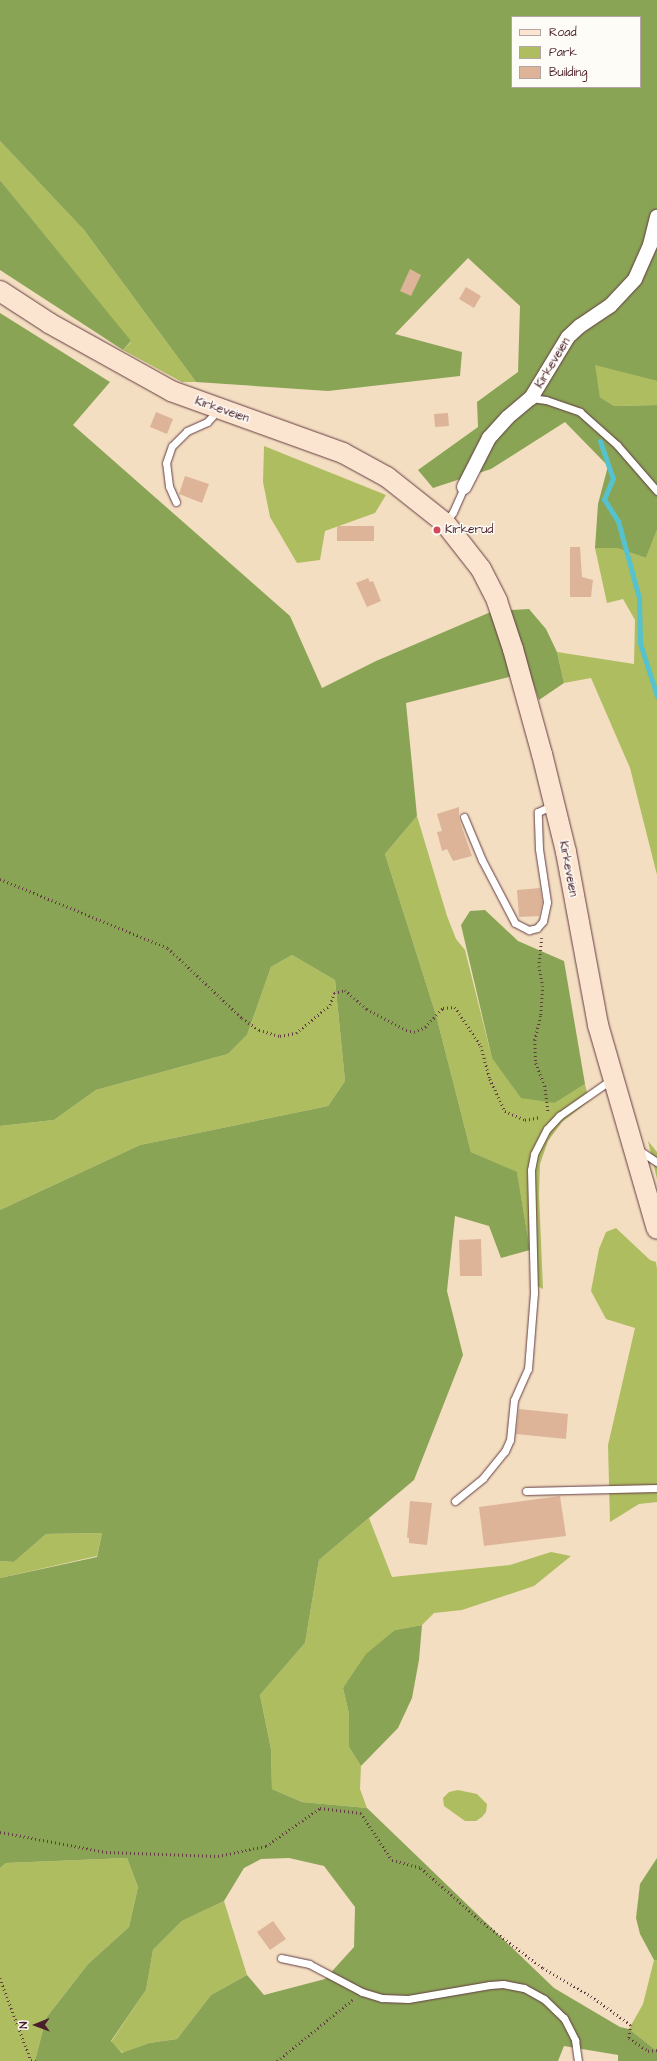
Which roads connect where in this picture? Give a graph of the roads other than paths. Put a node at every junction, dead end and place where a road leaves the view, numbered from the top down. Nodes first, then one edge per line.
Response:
1 (657, 217) edge
2 (0, 291) edge
3 (531, 398) junction
4 (218, 410) junction
5 (464, 487) joint
6 (657, 491) edge
7 (176, 502) dead end
8 (445, 523) junction
9 (556, 805) junction
10 (464, 817) dead end
11 (612, 1079) junction
12 (632, 1146) junction
13 (657, 1162) edge
14 (657, 1229) edge
15 (657, 1488) edge
16 (526, 1491) dead end
17 (455, 1501) dead end
18 (281, 1958) dead end
19 (578, 2061) edge

1 - 3 street, Kirkeveien
2 - 4 main road, Kirkeveien
3 - 5 street, Kirkeveien
3 - 6 lane, Kirkeveien
4 - 7 lane
4 - 8 main road, Kirkeveien
5 - 8 lane, Kirkeveien
8 - 9 main road, Kirkeveien
9 - 10 lane
9 - 11 main road, Kirkeveien
11 - 12 main road, Kirkeveien
11 - 17 lane
12 - 13 lane
12 - 14 main road, Kirkeveien
15 - 16 lane
18 - 19 lane

